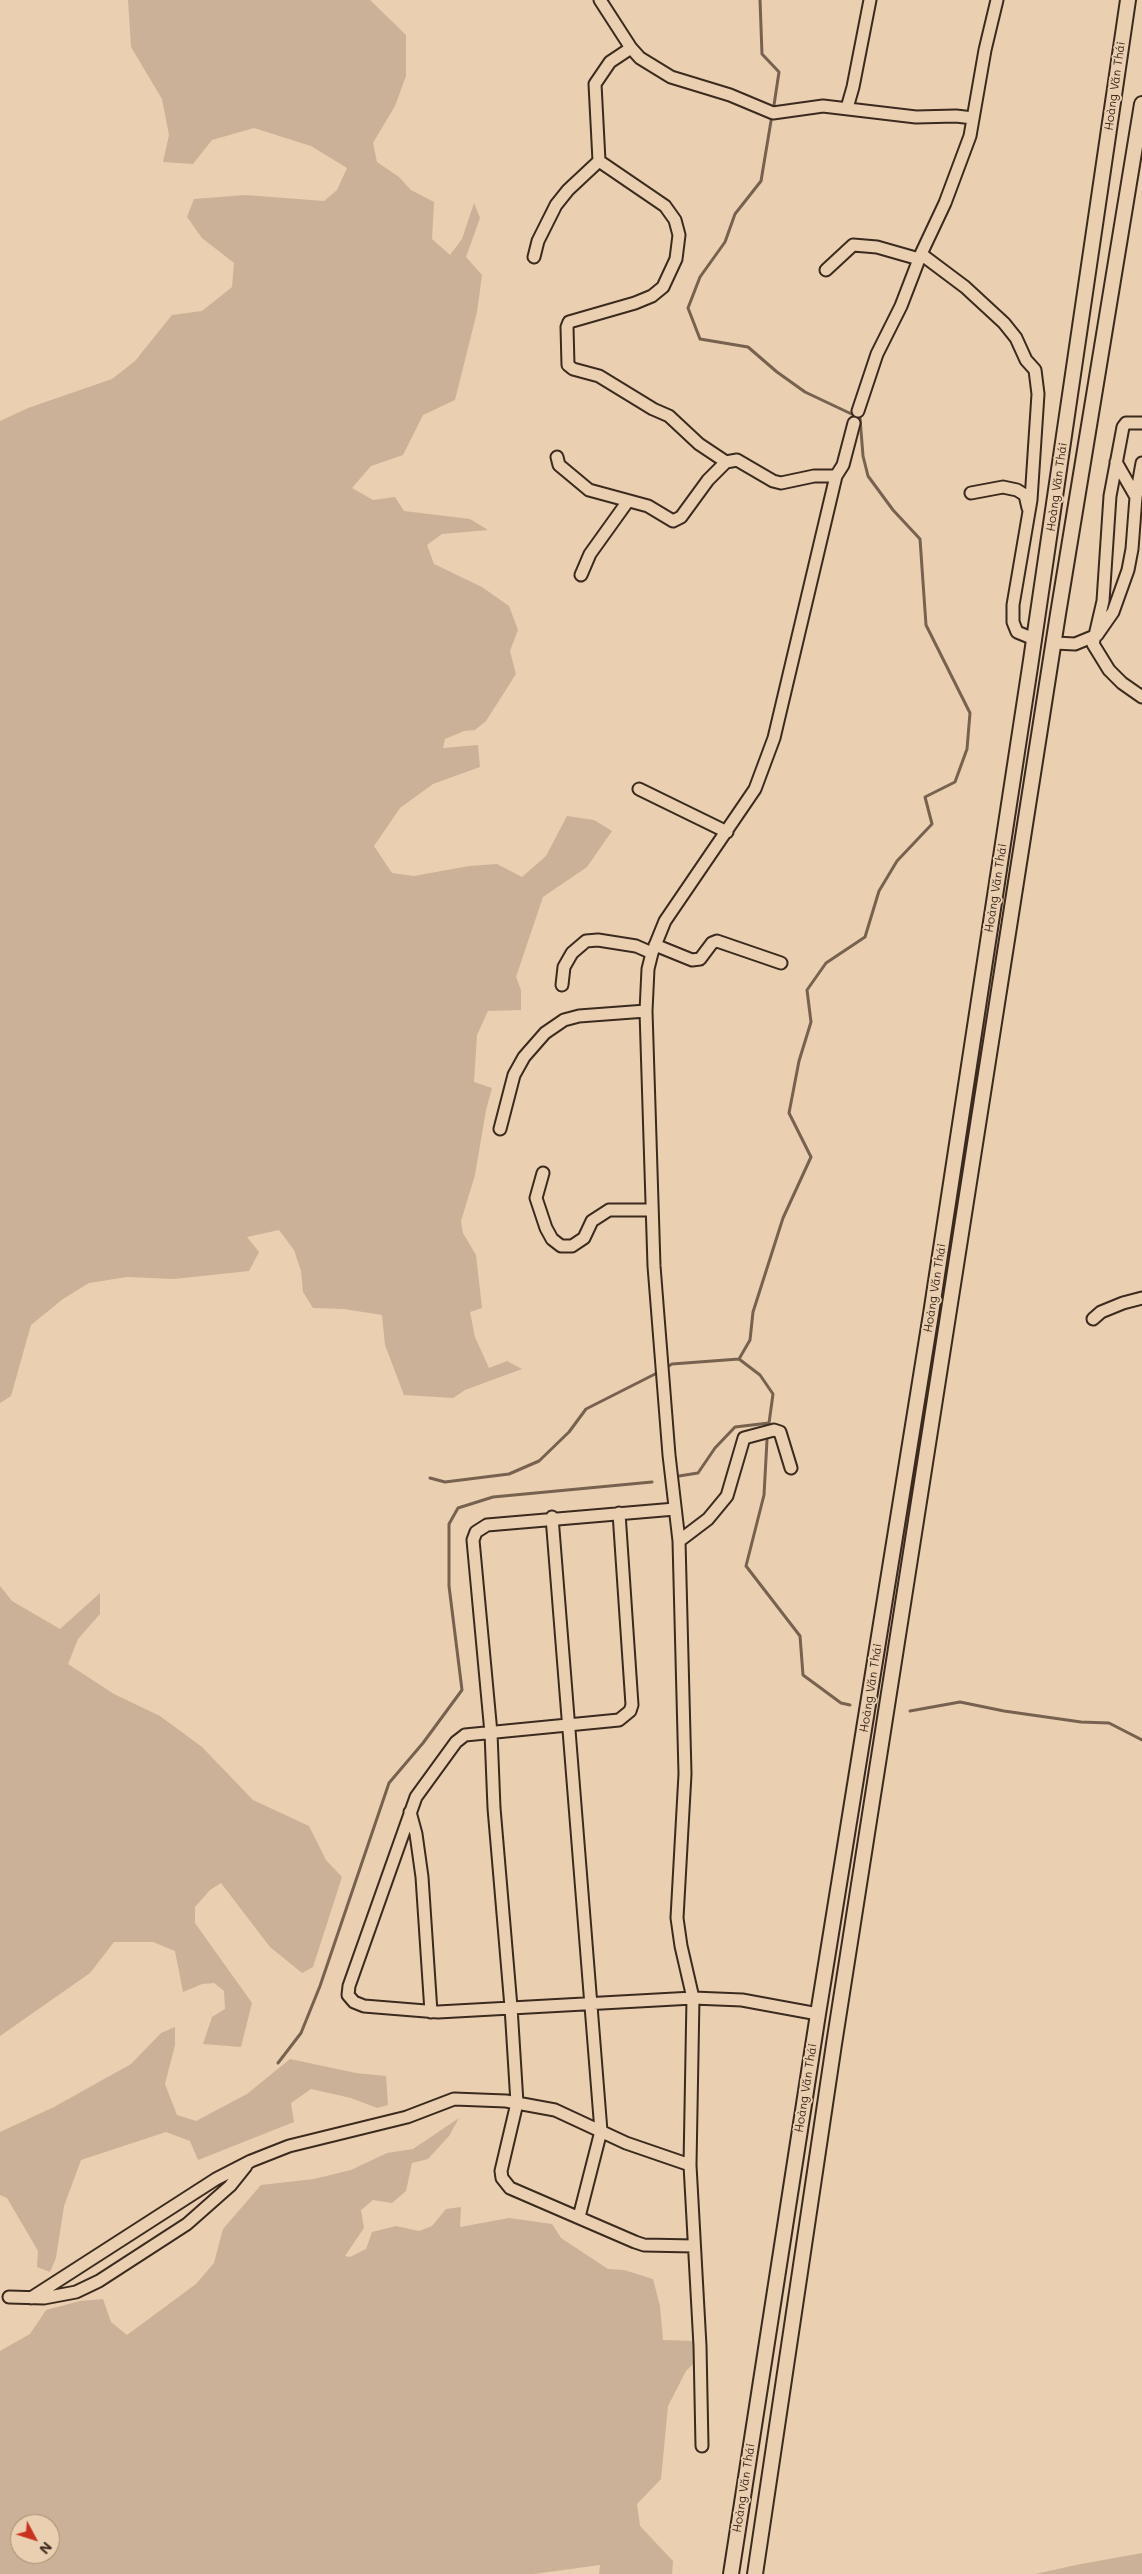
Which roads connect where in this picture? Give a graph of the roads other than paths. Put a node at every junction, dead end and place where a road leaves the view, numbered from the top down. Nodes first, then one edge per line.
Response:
1 (600, 0) edge
2 (870, 0) edge
3 (997, 0) edge
4 (1128, 0) edge
5 (631, 48) junction
6 (1142, 104) edge
7 (846, 108) junction
8 (973, 118) junction
9 (599, 161) junction
10 (920, 256) junction
11 (534, 257) dead end
12 (826, 270) dead end
13 (858, 411) dead end
14 (854, 423) dead end
15 (1142, 423) edge
16 (557, 457) dead end
17 (726, 462) junction
18 (1116, 462) junction
19 (1142, 463) edge
20 (836, 476) junction
21 (971, 493) dead end
22 (628, 501) junction
23 (1138, 503) edge
24 (1028, 524) junction
25 (581, 575) dead end
26 (1097, 635) junction
27 (1034, 639) junction
28 (1055, 643) junction
29 (1142, 697) edge
30 (639, 788) dead end
31 (728, 832) junction
32 (653, 949) junction
33 (781, 963) dead end
34 (562, 985) dead end
35 (646, 1011) junction
36 (500, 1129) dead end
37 (543, 1173) dead end
38 (652, 1210) junction
39 (1142, 1298) edge
40 (1093, 1319) dead end
41 (791, 1468) dead end
42 (675, 1509) junction
43 (618, 1513) junction
44 (552, 1517) junction
45 (679, 1541) junction
46 (570, 1725) junction
47 (491, 1733) junction
48 (410, 1812) junction
49 (694, 1998) junction
50 (592, 2002) junction
51 (511, 2007) junction
52 (431, 2012) junction
53 (818, 2014) junction
54 (838, 2017) junction
55 (517, 2103) junction
56 (601, 2131) junction
57 (251, 2161) junction
58 (690, 2165) junction
59 (579, 2217) junction
60 (694, 2246) junction
61 (9, 2297) dead end
62 (31, 2298) junction
63 (702, 2446) dead end
64 (731, 2574) edge
65 (755, 2574) edge

1 - 5 street
2 - 7 street
3 - 8 street
4 - 27 main road, Hoàng Văn Thái
5 - 7 street
5 - 9 street
6 - 28 main road, Hoàng Văn Thái
7 - 8 street
8 - 10 street
9 - 11 street
9 - 17 street
10 - 12 street
10 - 13 street
10 - 24 street
14 - 20 street
15 - 18 street
16 - 22 street
17 - 20 street
17 - 22 street
18 - 23 street
18 - 26 street
19 - 23 street
20 - 31 street
21 - 24 street
22 - 25 street
23 - 26 street
24 - 27 street
26 - 28 street
26 - 29 street
27 - 28 main road
27 - 53 main road, Hoàng Văn Thái
28 - 54 main road, Hoàng Văn Thái
30 - 31 street
31 - 32 street
32 - 33 street
32 - 34 street
32 - 35 street
35 - 36 street
35 - 38 street
37 - 38 street
38 - 42 street
39 - 40 street
41 - 45 street
42 - 43 street
42 - 45 street
43 - 44 street
43 - 46 street
44 - 46 street
44 - 47 street
45 - 49 street
46 - 47 street
46 - 50 street
47 - 48 street
47 - 51 street
48 - 52 street
48 - 52 street
49 - 50 street
49 - 53 street
49 - 58 street
50 - 51 street
50 - 56 street
51 - 52 street
51 - 55 street
53 - 54 main road
53 - 64 main road, Hoàng Văn Thái
54 - 65 main road, Hoàng Văn Thái
55 - 56 street
55 - 57 street
55 - 59 street
56 - 58 street
56 - 59 street
57 - 62 street
57 - 62 street
58 - 60 street
59 - 60 street
60 - 63 street
61 - 62 street

